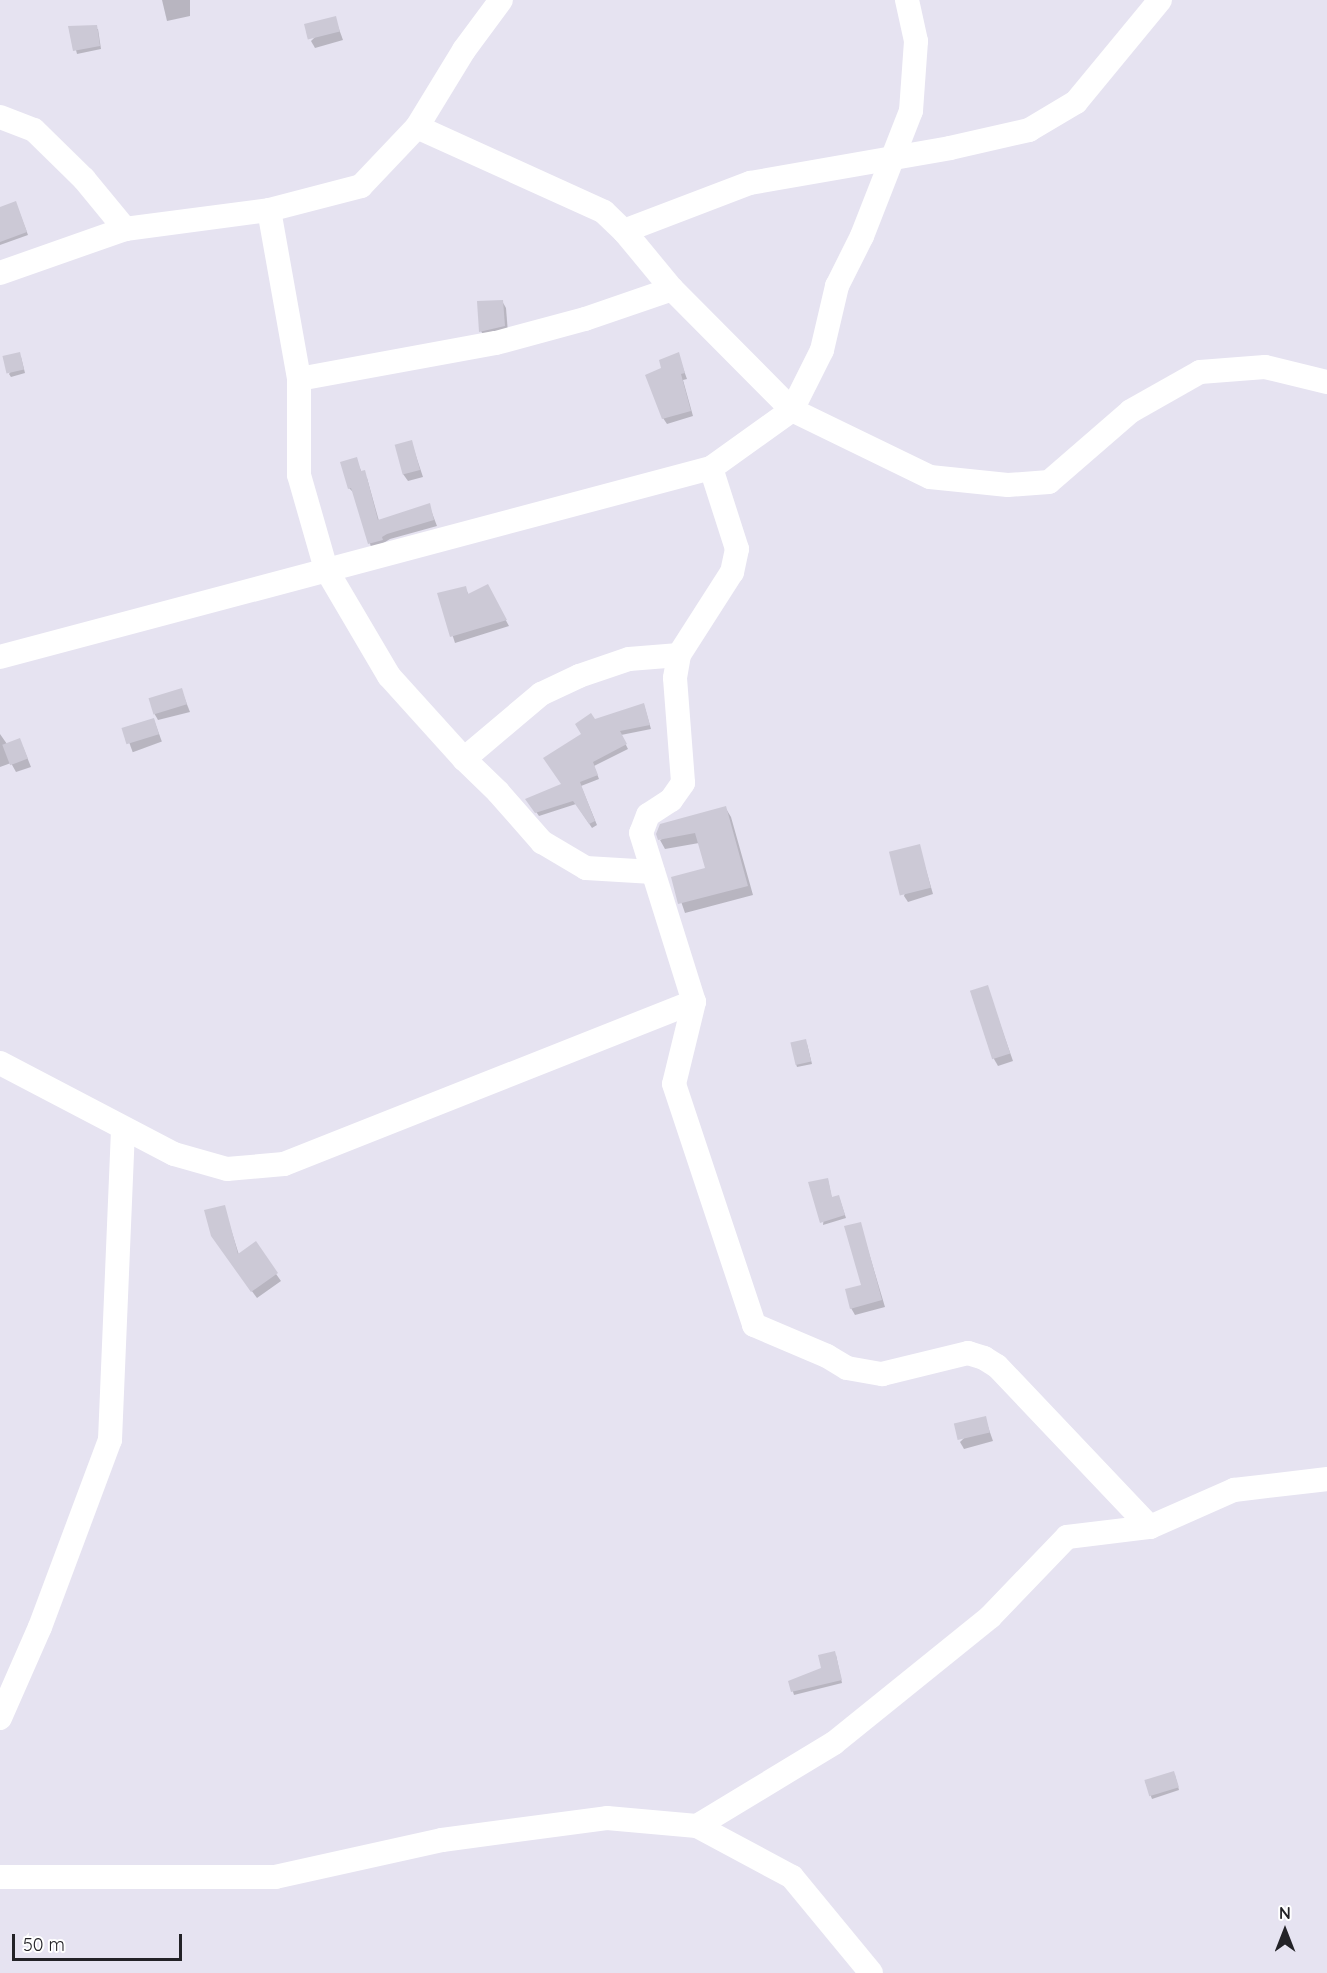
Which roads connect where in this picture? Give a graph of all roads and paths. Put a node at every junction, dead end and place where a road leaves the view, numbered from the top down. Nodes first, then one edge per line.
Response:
1 (501, 0) edge
2 (907, 0) edge
3 (1160, 0) edge
4 (0, 117) edge
5 (417, 127) junction
6 (894, 156) junction
7 (269, 210) junction
8 (125, 229) junction
9 (624, 231) junction
10 (0, 273) edge
11 (672, 289) junction
12 (299, 379) junction
13 (1327, 382) edge
14 (792, 410) junction
15 (711, 468) junction
16 (326, 569) junction
17 (679, 655) junction
18 (0, 657) edge
19 (464, 759) junction
20 (653, 872) junction
21 (694, 1002) junction
22 (0, 1063) edge
23 (123, 1129) junction
24 (1327, 1479) edge
25 (1150, 1527) junction
26 (0, 1718) edge
27 (696, 1826) junction
28 (0, 1877) edge
29 (871, 1973) edge

1 - 5 street
2 - 6 street
3 - 6 street
4 - 8 street
5 - 7 street
5 - 9 street
6 - 9 street
6 - 14 street
7 - 8 street
7 - 12 street
8 - 10 street
9 - 11 street
11 - 12 street
11 - 14 street
12 - 16 street
13 - 14 street
14 - 15 street
15 - 16 street
15 - 17 street
16 - 18 street
16 - 19 street
17 - 19 street
17 - 20 street
19 - 20 street
20 - 21 street
21 - 23 street
21 - 25 street
22 - 23 street
23 - 26 street
24 - 25 street
25 - 27 street
27 - 28 street
27 - 29 street

